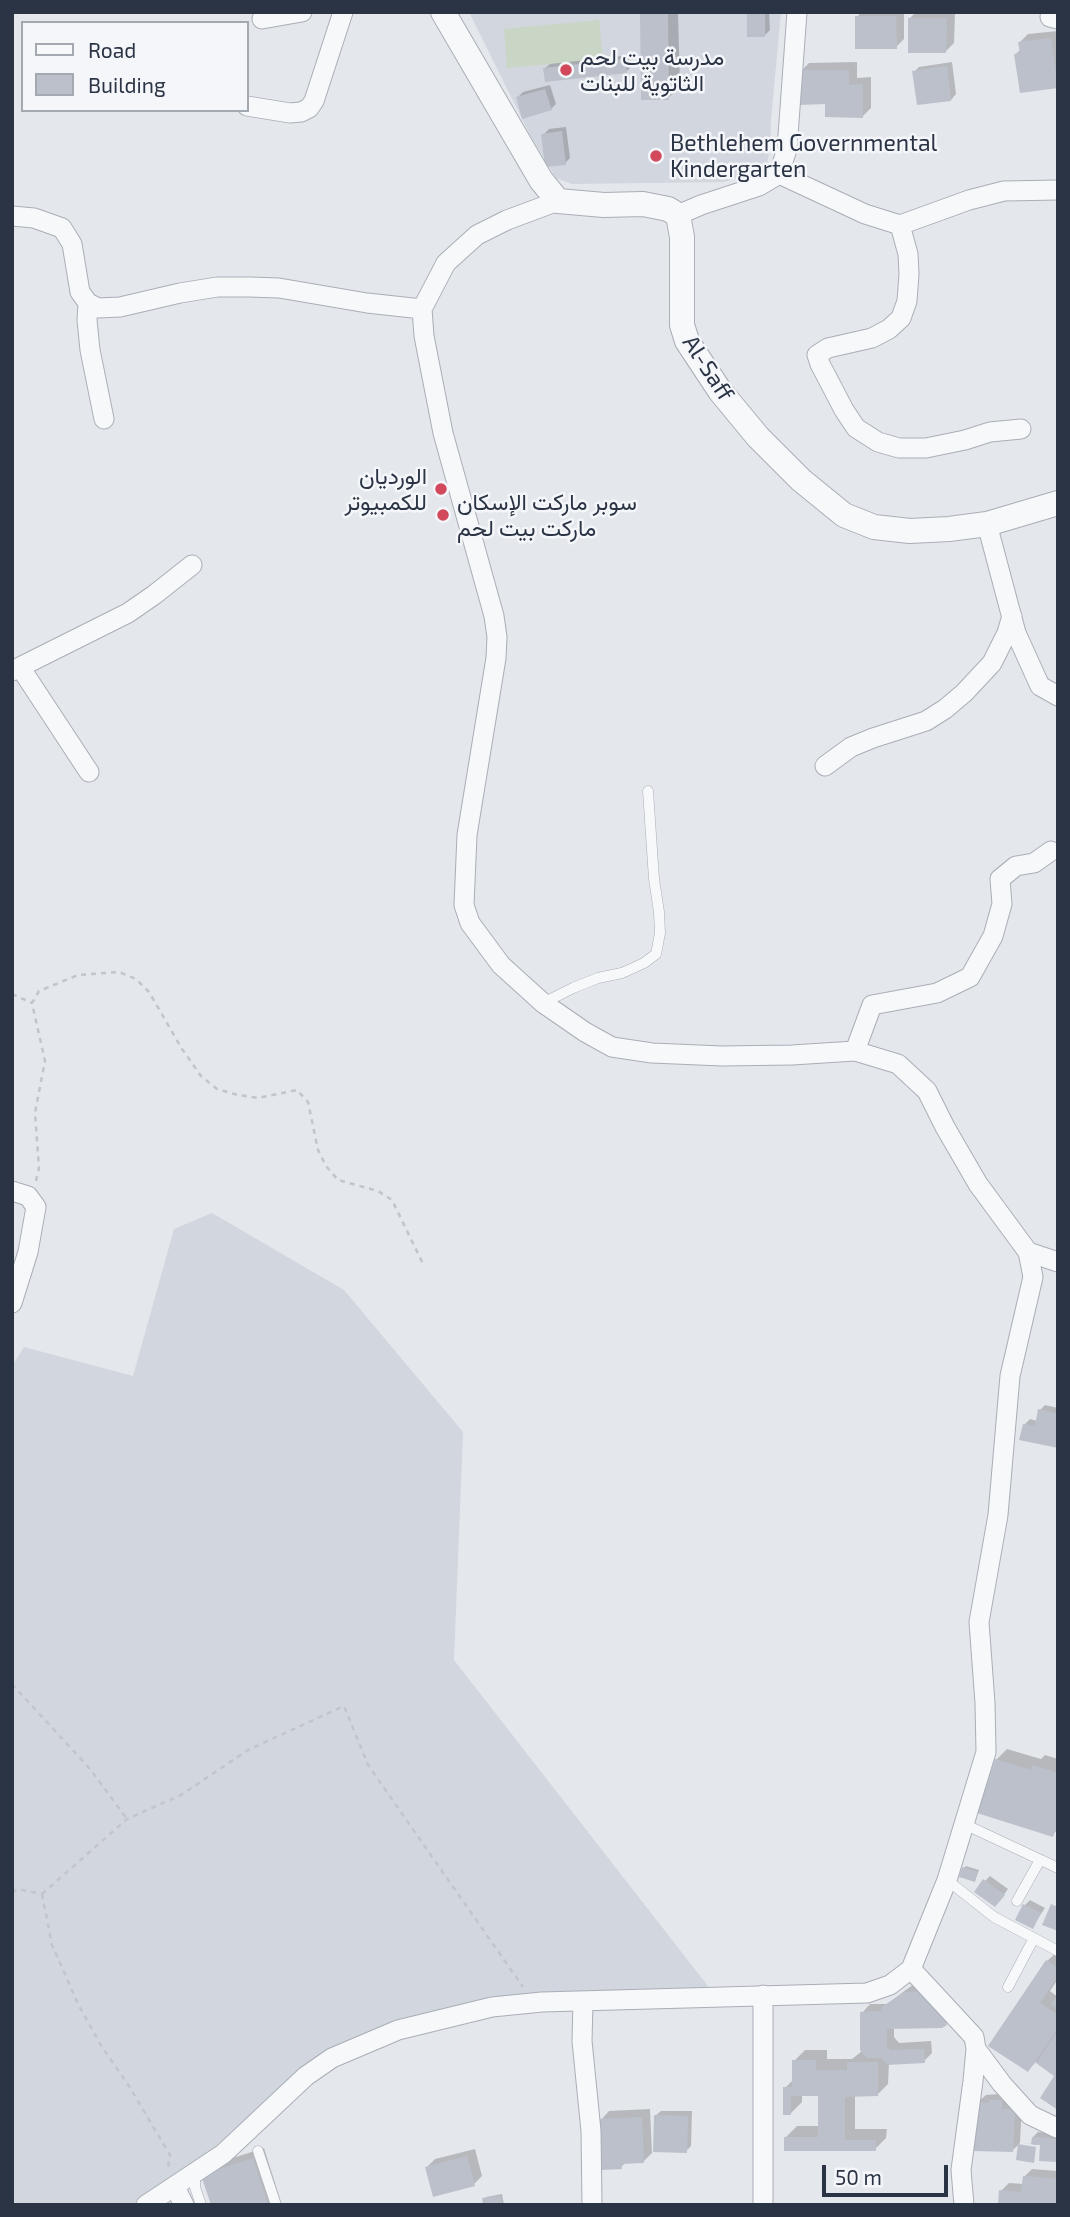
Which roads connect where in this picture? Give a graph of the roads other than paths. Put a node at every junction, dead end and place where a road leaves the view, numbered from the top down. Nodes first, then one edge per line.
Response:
1 (302, 12) edge
2 (343, 12) edge
3 (443, 12) edge
4 (797, 12) edge
5 (262, 19) dead end
6 (248, 106) edge
7 (779, 174) junction
8 (1058, 190) edge
9 (558, 201) junction
10 (678, 215) junction
11 (12, 216) edge
12 (900, 225) junction
13 (88, 303) junction
14 (422, 309) junction
15 (104, 419) dead end
16 (1021, 429) dead end
17 (1058, 503) edge
18 (987, 524) junction
19 (192, 565) dead end
20 (1012, 617) junction
21 (16, 669) edge
22 (1058, 696) edge
23 (825, 766) dead end
24 (89, 772) dead end
25 (648, 791) dead end
26 (1051, 851) dead end
27 (543, 1003) junction
28 (855, 1051) junction
29 (20, 1194) edge
30 (1028, 1252) junction
31 (1058, 1263) edge
32 (1033, 1277) junction
33 (12, 1303) edge
34 (964, 1825) junction
35 (1040, 1860) junction
36 (1058, 1868) edge
37 (947, 1880) junction
38 (1017, 1901) dead end
39 (1034, 1938) junction
40 (1058, 1951) edge
41 (911, 1969) junction
42 (1008, 1987) dead end
43 (763, 1995) junction
44 (583, 2002) junction
45 (975, 2049) junction
46 (1057, 2128) edge
47 (258, 2151) dead end
48 (195, 2174) junction
49 (167, 2198) edge
50 (201, 2205) edge
51 (276, 2205) edge
52 (592, 2205) edge
53 (763, 2205) edge
54 (964, 2205) edge

1 - 5 street
2 - 6 street
3 - 9 street
4 - 7 street
7 - 10 street
7 - 12 street
8 - 12 street
9 - 10 street
9 - 14 street
10 - 18 street, Al-Saff
11 - 13 street
12 - 16 street
13 - 14 street
13 - 15 street
14 - 27 street
17 - 18 street, Al-Saff
18 - 20 street
19 - 21 street
20 - 22 street
20 - 23 street
21 - 24 street
25 - 27 lane
26 - 28 street
27 - 28 street
28 - 30 street
29 - 33 street
30 - 31 street
30 - 32 street
31 - 32 street
32 - 34 street
34 - 35 lane
34 - 37 street
35 - 36 lane
35 - 38 lane
37 - 39 lane
37 - 41 street
39 - 40 lane
39 - 42 lane
41 - 43 street
41 - 45 street
43 - 44 street
43 - 53 street
44 - 48 street
44 - 52 street
45 - 46 street
45 - 54 street
47 - 51 lane
48 - 49 street
48 - 50 lane

